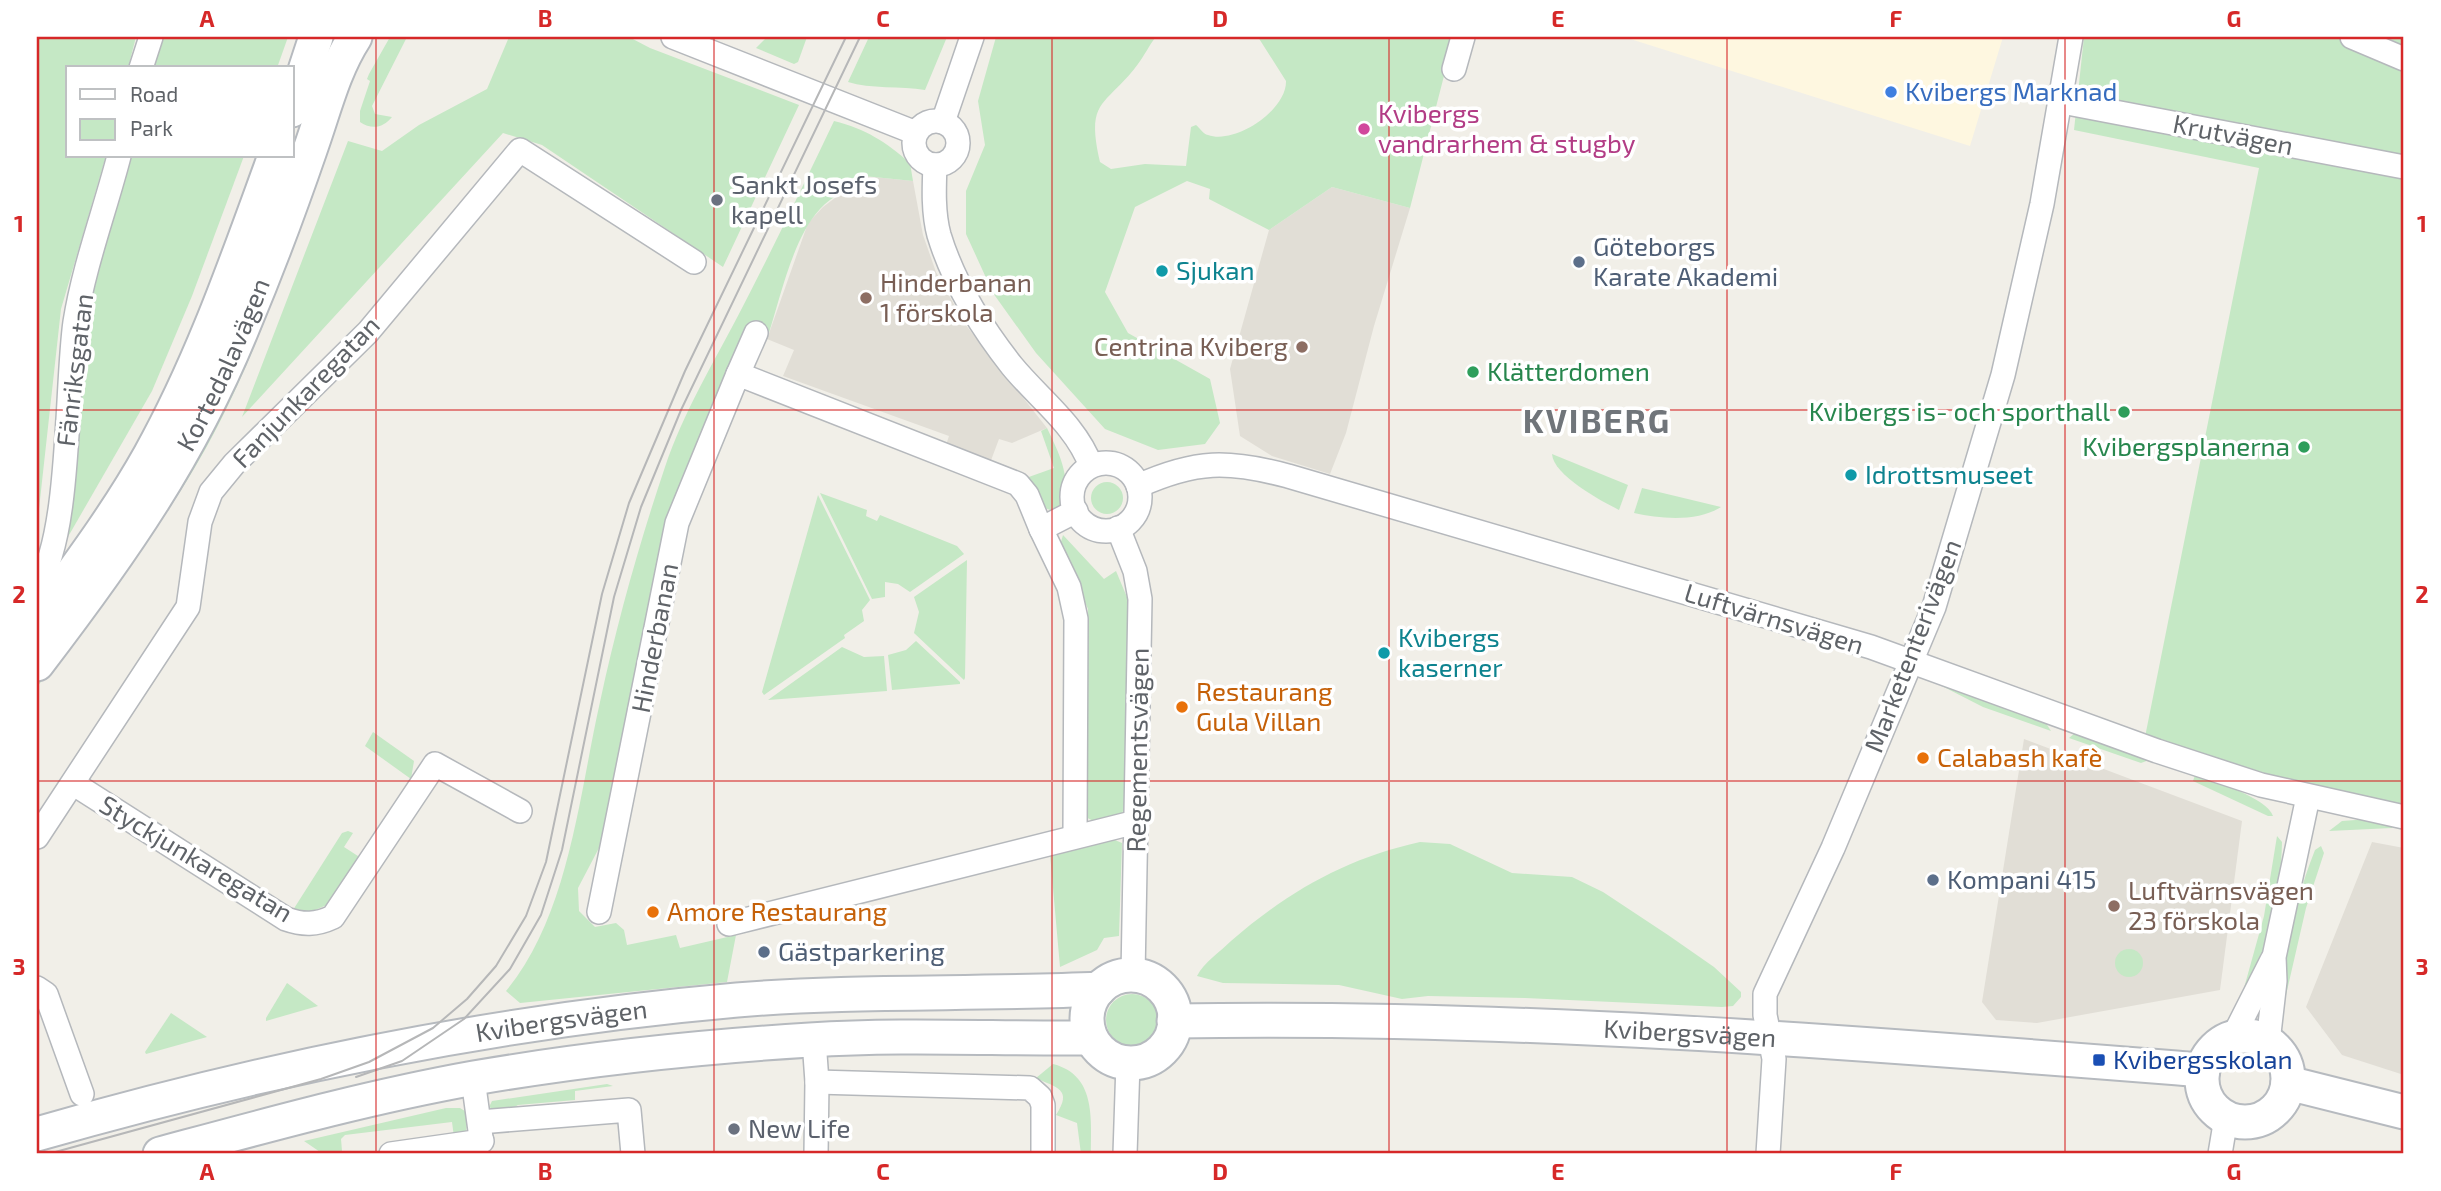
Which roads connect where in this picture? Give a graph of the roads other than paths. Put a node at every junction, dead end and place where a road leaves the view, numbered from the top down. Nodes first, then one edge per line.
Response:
1 (151, 37) edge
2 (316, 37) edge
3 (355, 37) edge
4 (673, 37) edge
5 (972, 37) edge
6 (1463, 37) edge
7 (2071, 37) edge
8 (2352, 37) edge
9 (2404, 59) edge
10 (142, 66) edge
11 (1454, 69) dead end
12 (2062, 102) junction
13 (294, 104) edge
14 (943, 122) junction
15 (916, 133) junction
16 (274, 158) edge
17 (934, 165) junction
18 (116, 167) edge
19 (2404, 167) edge
20 (694, 262) dead end
21 (756, 333) dead end
22 (738, 374) junction
23 (1091, 466) junction
24 (1138, 486) junction
25 (1076, 511) junction
26 (1118, 528) junction
27 (1041, 529) junction
28 (37, 584) edge
29 (37, 622) edge
30 (1911, 660) junction
31 (37, 664) edge
32 (74, 784) junction
33 (2308, 797) junction
34 (520, 811) dead end
35 (2404, 817) edge
36 (1136, 822) junction
37 (1075, 835) junction
38 (37, 837) edge
39 (599, 912) dead end
40 (729, 924) dead end
41 (2274, 957) junction
42 (1133, 975) junction
43 (37, 988) edge
44 (1099, 989) junction
45 (1174, 1021) junction
46 (1770, 1036) junction
47 (2233, 1037) junction
48 (1091, 1038) junction
49 (814, 1040) junction
50 (2268, 1042) junction
51 (1128, 1063) junction
52 (2203, 1070) junction
53 (473, 1079) junction
54 (817, 1082) junction
55 (2288, 1083) junction
56 (82, 1094) dead end
57 (2404, 1112) edge
58 (2226, 1118) junction
59 (37, 1134) edge
60 (481, 1139) edge
61 (174, 1152) edge
62 (391, 1154) edge
63 (633, 1154) edge
64 (816, 1154) edge
65 (1043, 1154) edge
66 (1125, 1154) edge
67 (1768, 1154) edge
68 (2220, 1154) edge

1 - 10 street
2 - 13 street
3 - 31 street, Kortedalavägen
4 - 15 street
5 - 14 street
6 - 11 street
7 - 12 street, Marketenterivägen
8 - 9 street
12 - 19 street, Krutvägen
12 - 30 street, Marketenterivägen
14 - 15 street
14 - 17 street
15 - 17 street
16 - 29 street, Kortedalavägen
17 - 23 street
18 - 28 street, Fänriksgatan
20 - 32 street, Fanjunkaregatan
21 - 22 street, Hinderbanan
22 - 27 street
22 - 39 street, Hinderbanan
23 - 24 street
23 - 25 street
24 - 26 street
24 - 30 street, Luftvärnsvägen
25 - 26 street
25 - 27 street
26 - 36 street, Regementsvägen
27 - 37 street
30 - 33 street, Luftvärnsvägen
30 - 46 street, Marketenterivägen
32 - 34 street, Styckjunkaregatan
32 - 38 street, Fanjunkaregatan
33 - 35 street, Luftvärnsvägen
33 - 41 street
36 - 37 street
36 - 42 street, Regementsvägen
37 - 40 street
41 - 47 street
41 - 50 street
42 - 44 street, Kvibergsvägen
42 - 45 street
43 - 56 street
44 - 48 street
44 - 59 street, Kvibergsvägen
45 - 46 street, Kvibergsvägen
45 - 51 street
46 - 52 street, Kvibergsvägen
46 - 67 street, Marketenterivägen
47 - 50 street
47 - 52 street
48 - 49 street, Kvibergsvägen
48 - 51 street
49 - 53 street, Kvibergsvägen
49 - 54 street
50 - 55 street
51 - 66 street
52 - 58 street
53 - 60 street
53 - 61 street, Kvibergsvägen
54 - 64 street
54 - 65 street
55 - 57 street
55 - 58 street
58 - 68 street
60 - 62 street
60 - 63 street

